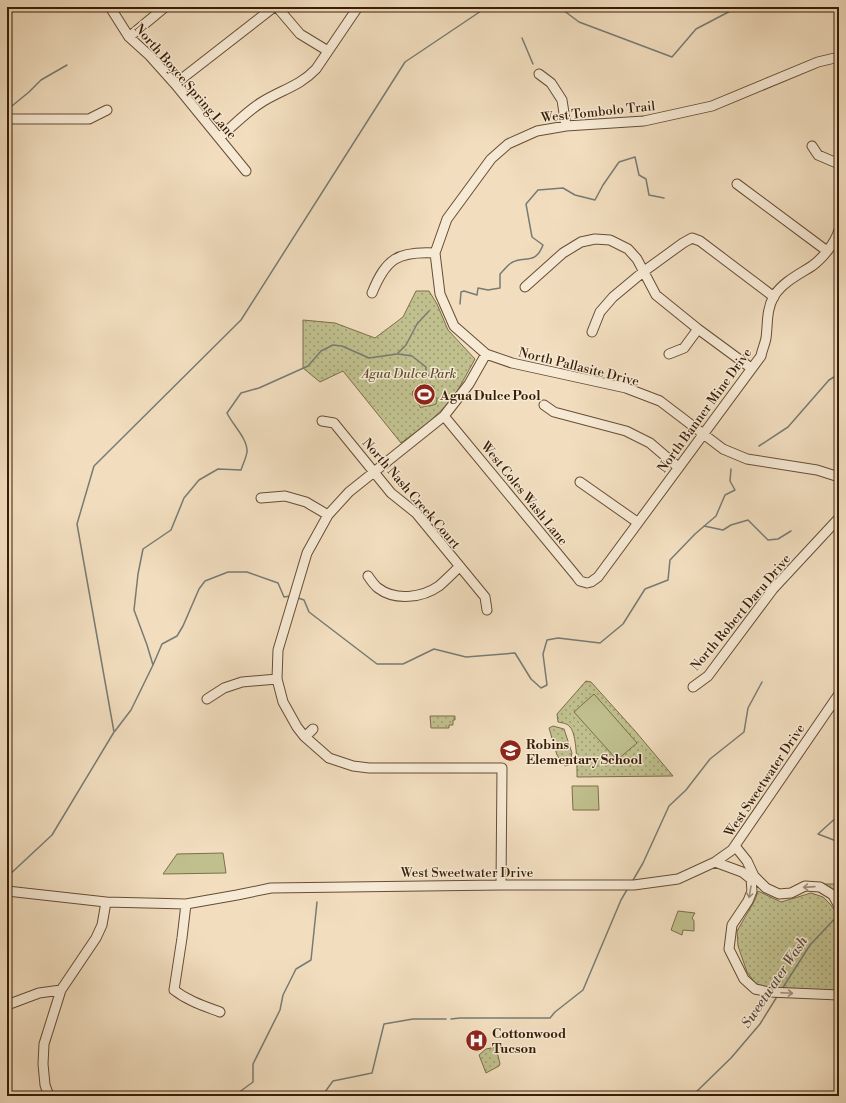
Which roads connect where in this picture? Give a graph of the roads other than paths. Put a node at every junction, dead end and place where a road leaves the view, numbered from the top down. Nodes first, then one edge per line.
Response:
1 (110, 7) edge
2 (165, 7) edge
3 (274, 7) edge
4 (277, 7) edge
5 (358, 7) edge
6 (129, 37) junction
7 (328, 51) junction
8 (839, 57) edge
9 (539, 74) dead end
10 (175, 84) junction
11 (106, 110) dead end
12 (7, 119) edge
13 (566, 126) junction
14 (219, 138) junction
15 (812, 146) dead end
16 (839, 164) edge
17 (246, 171) dead end
18 (737, 184) dead end
19 (839, 230) edge
20 (826, 251) junction
21 (435, 254) junction
22 (643, 272) junction
23 (525, 287) dead end
24 (372, 293) dead end
25 (774, 297) junction
26 (698, 329) junction
27 (592, 332) dead end
28 (486, 354) junction
29 (669, 354) dead end
30 (751, 368) junction
31 (544, 405) dead end
32 (444, 416) junction
33 (322, 420) dead end
34 (703, 434) junction
35 (678, 467) junction
36 (374, 473) junction
37 (839, 477) edge
38 (580, 482) dead end
39 (261, 498) dead end
40 (328, 515) junction
41 (839, 518) edge
42 (637, 522) junction
43 (460, 567) junction
44 (368, 576) dead end
45 (587, 585) joint
46 (487, 610) dead end
47 (277, 679) junction
48 (693, 687) dead end
49 (839, 694) edge
50 (207, 699) dead end
51 (312, 729) dead end
52 (304, 736) junction
53 (735, 846) junction
54 (714, 862) junction
55 (501, 884) junction
56 (7, 891) edge
57 (106, 902) junction
58 (186, 904) junction
59 (839, 906) edge
60 (61, 990) junction
61 (839, 996) edge
62 (7, 1005) edge
63 (220, 1012) dead end
64 (49, 1096) edge

1 - 6 street, North Boyce Spring Lane
2 - 6 street
3 - 10 street
4 - 7 street
5 - 7 street
6 - 10 street, North Boyce Spring Lane
7 - 14 street
8 - 13 street, West Tombolo Trail
9 - 13 street
10 - 14 street, North Boyce Spring Lane
11 - 12 street
13 - 21 street, West Tombolo Trail
14 - 17 street, North Boyce Spring Lane
15 - 16 street
18 - 20 street
19 - 20 street, North Banner Mine Drive
20 - 25 street, North Banner Mine Drive
21 - 24 street
21 - 28 street, West Tombolo Trail
22 - 23 street
22 - 25 street
22 - 26 street
22 - 27 street
25 - 30 street, North Banner Mine Drive
26 - 29 street
26 - 30 street
28 - 32 street
28 - 34 street, North Pallasite Drive
30 - 34 street, North Banner Mine Drive
31 - 35 street
32 - 36 street
32 - 45 street, West Coles Wash Lane
33 - 36 street, North Nash Creek Court
34 - 35 street, North Banner Mine Drive
34 - 37 street, North Pallasite Drive
35 - 42 street, North Banner Mine Drive
36 - 40 street
36 - 43 street, North Nash Creek Court
38 - 42 street
39 - 40 street
40 - 47 street
41 - 48 street, North Robert Daru Drive
42 - 45 street, North Banner Mine Drive
43 - 44 street
43 - 46 street, North Nash Creek Court
47 - 50 street
47 - 52 street
49 - 53 street, West Sweetwater Drive
51 - 52 street
52 - 55 street
53 - 54 street, West Sweetwater Drive
59 -> 53 street
54 - 55 street, West Sweetwater Drive
54 -> 61 street
55 - 58 street, West Sweetwater Drive
56 - 57 street, West Sweetwater Drive
57 - 58 street, West Sweetwater Drive
57 - 60 street
58 - 63 street
60 - 62 street
60 - 64 street

